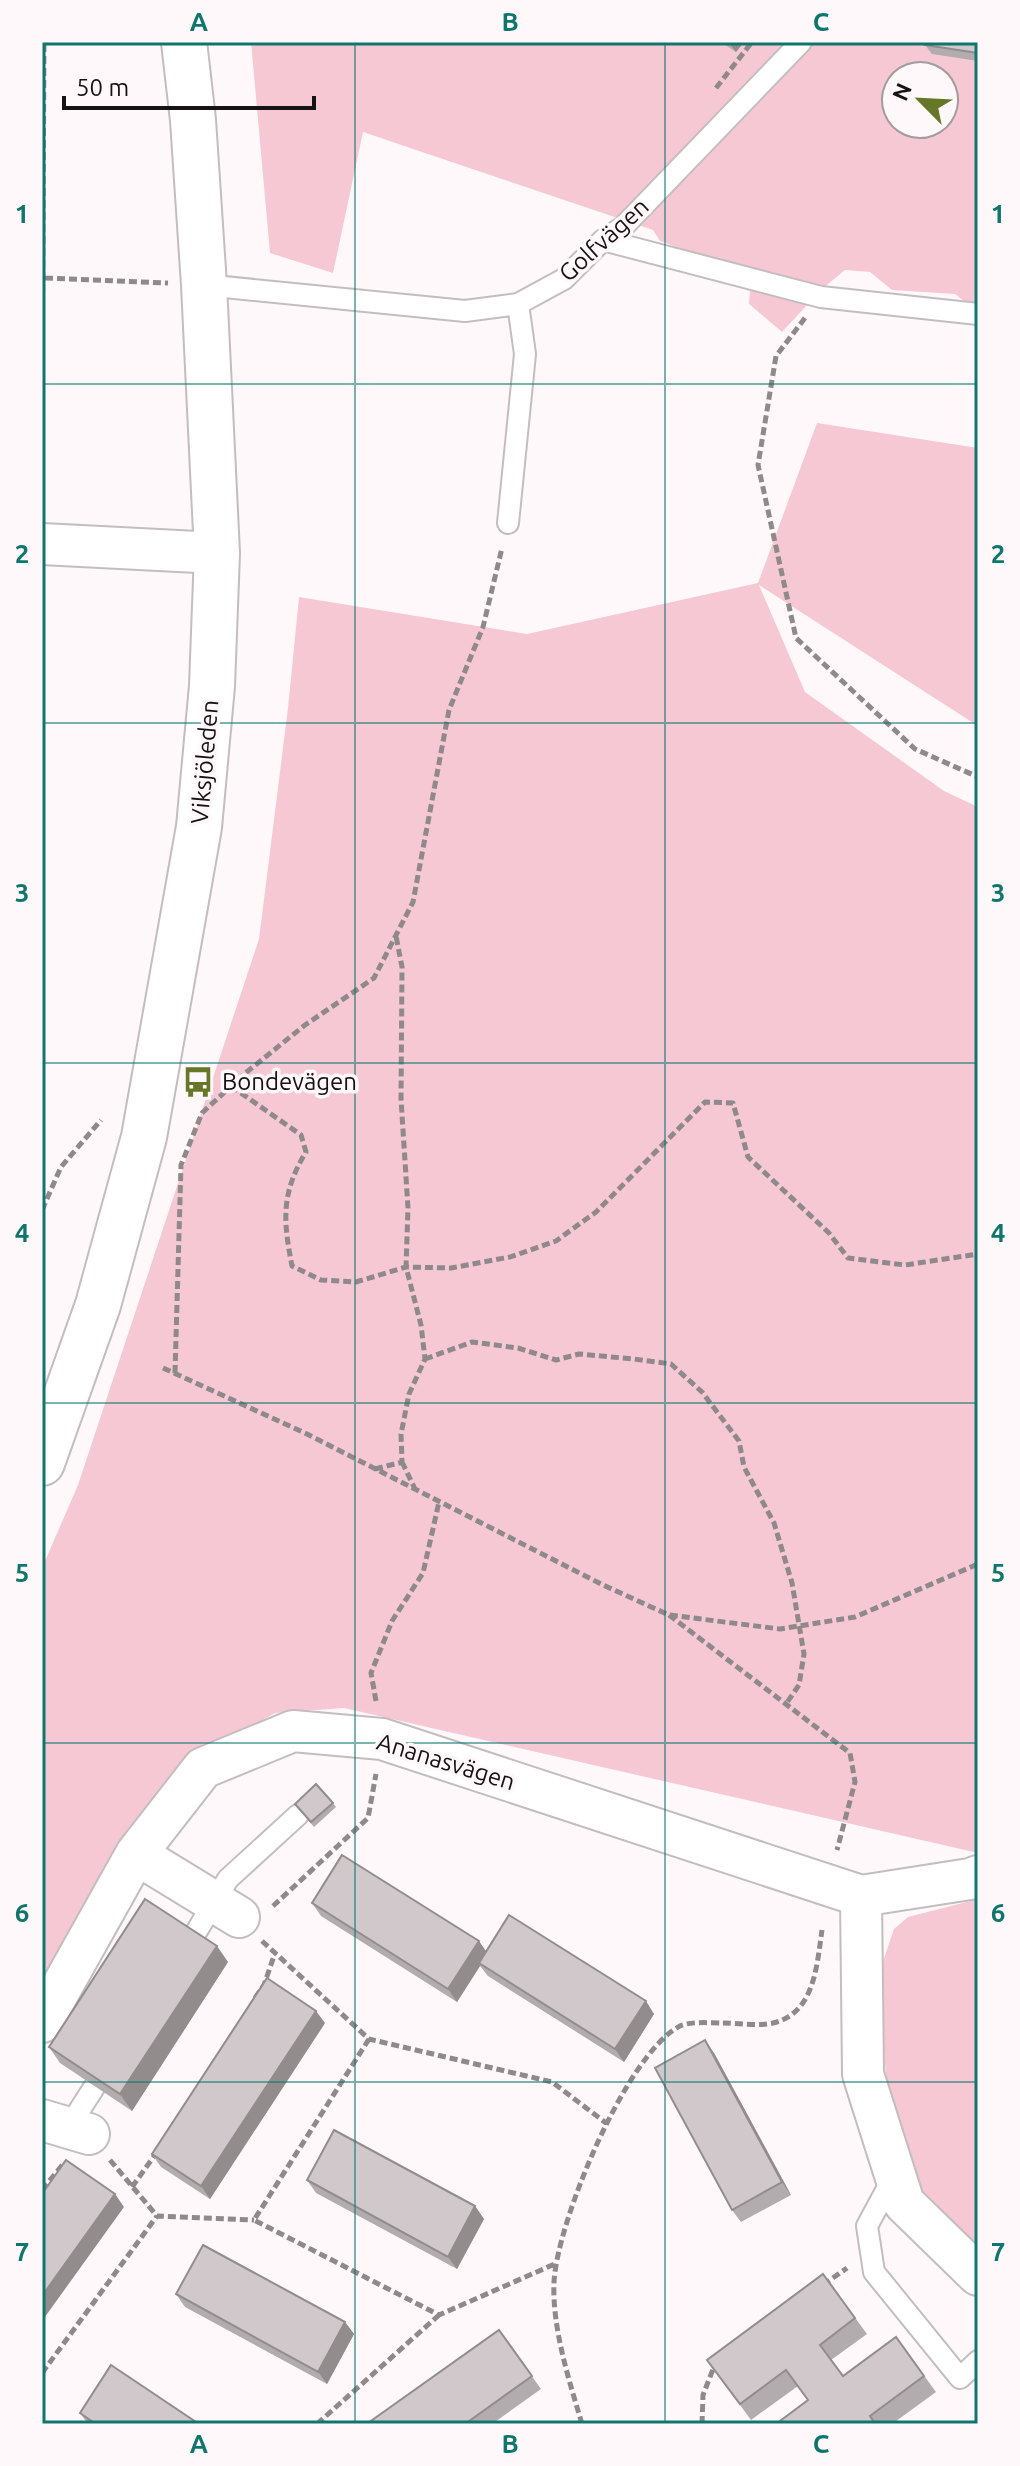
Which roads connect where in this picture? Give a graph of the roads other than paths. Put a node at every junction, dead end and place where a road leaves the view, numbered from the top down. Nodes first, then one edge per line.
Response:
1 (184, 42) edge
2 (801, 42) edge
3 (603, 240) junction
4 (204, 285) junction
5 (518, 304) junction
6 (978, 314) edge
7 (508, 523) road end
8 (42, 544) edge
9 (217, 553) junction
10 (42, 1463) edge
11 (298, 1815) edge
12 (136, 1854) junction
13 (978, 1876) edge
14 (844, 1891) junction
15 (246, 1917) junction
16 (186, 1947) edge
17 (42, 2022) edge
18 (119, 2049) edge
19 (66, 2127) edge
20 (895, 2174) junction
21 (978, 2275) edge
22 (978, 2361) edge

1 - 4 main road, Viksjöleden
2 - 3 lane, Golfvägen
3 - 5 lane, Golfvägen
3 - 6 lane
4 - 5 lane, Golfvägen
4 - 9 main road, Viksjöleden
5 - 7 lane
8 - 9 street
9 - 10 main road, Viksjöleden
11 - 15 lane
12 - 14 street, Ananasvägen
12 - 15 street
12 - 17 street, Ananasvägen
13 - 14 street, Ananasvägen
14 - 20 street
15 - 16 lane
18 - 19 lane
20 - 21 street
20 - 22 lane

